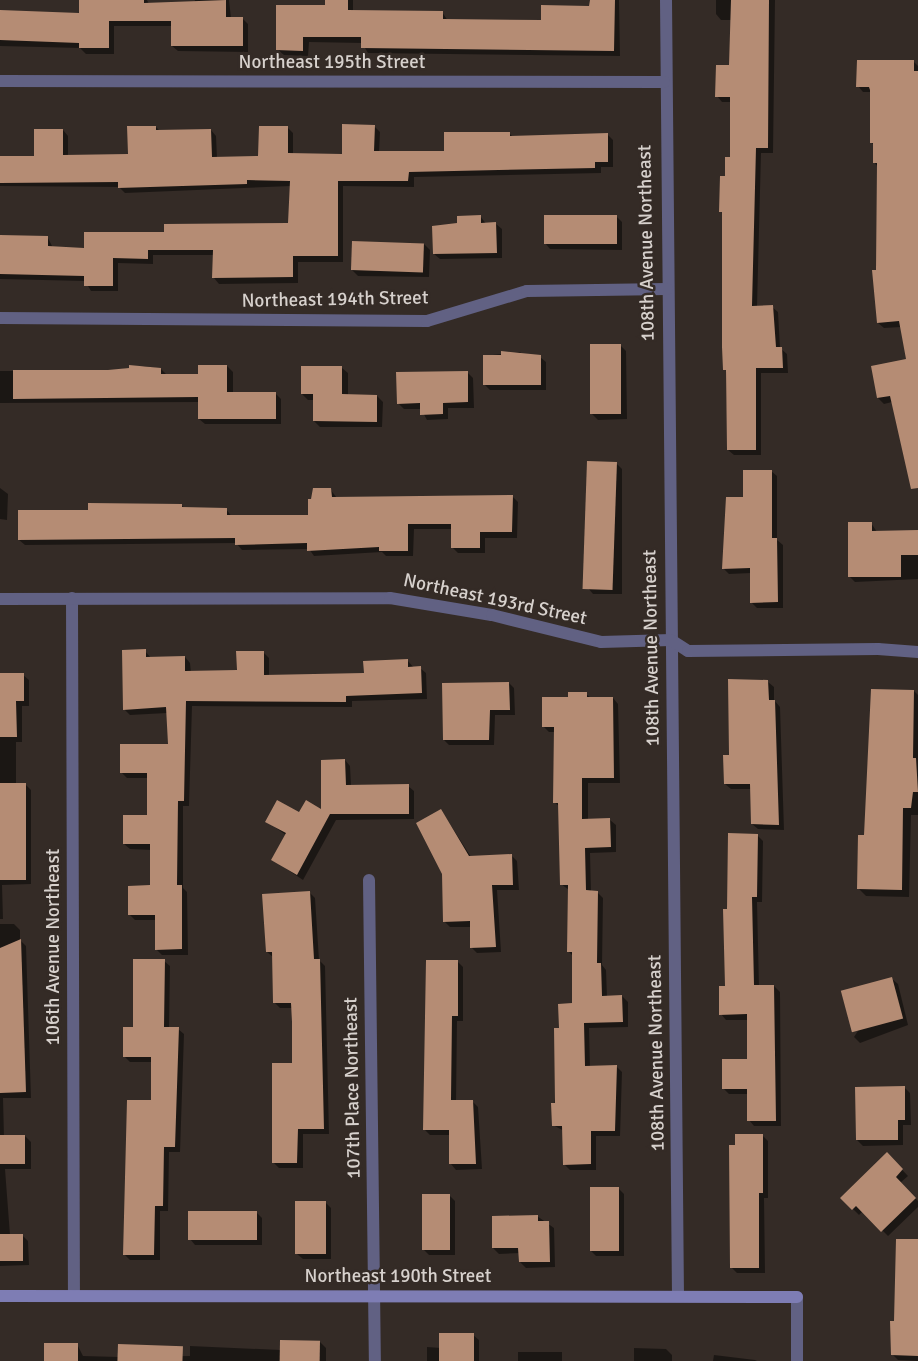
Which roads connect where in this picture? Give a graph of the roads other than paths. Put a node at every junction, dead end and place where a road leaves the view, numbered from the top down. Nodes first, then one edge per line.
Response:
1 (666, 0) edge
2 (0, 82) edge
3 (664, 82) junction
4 (666, 289) junction
5 (0, 318) edge
6 (72, 598) junction
7 (0, 599) edge
8 (671, 640) junction
9 (918, 652) edge
10 (369, 880) dead end
11 (0, 1296) edge
12 (74, 1296) junction
13 (374, 1296) junction
14 (678, 1296) junction
15 (375, 1361) edge
16 (797, 1361) edge

1 - 3 street, 108th Avenue Northeast
2 - 3 street, Northeast 195th Street
3 - 4 street, 108th Avenue Northeast
4 - 5 street, Northeast 194th Street
4 - 8 street, 108th Avenue Northeast
6 - 7 street, Northeast 193rd Street
6 - 8 street, Northeast 193rd Street
6 - 12 street, 106th Avenue Northeast
8 - 9 street, Northeast 193rd Street
8 - 14 street, 108th Avenue Northeast
10 - 13 street, 107th Place Northeast
11 - 12 street, Northeast 190th Street
12 - 13 street, Northeast 190th Street
13 - 14 street, Northeast 190th Street
13 - 15 street, 107th Place Northeast
14 - 16 street, Northeast 190th Street

